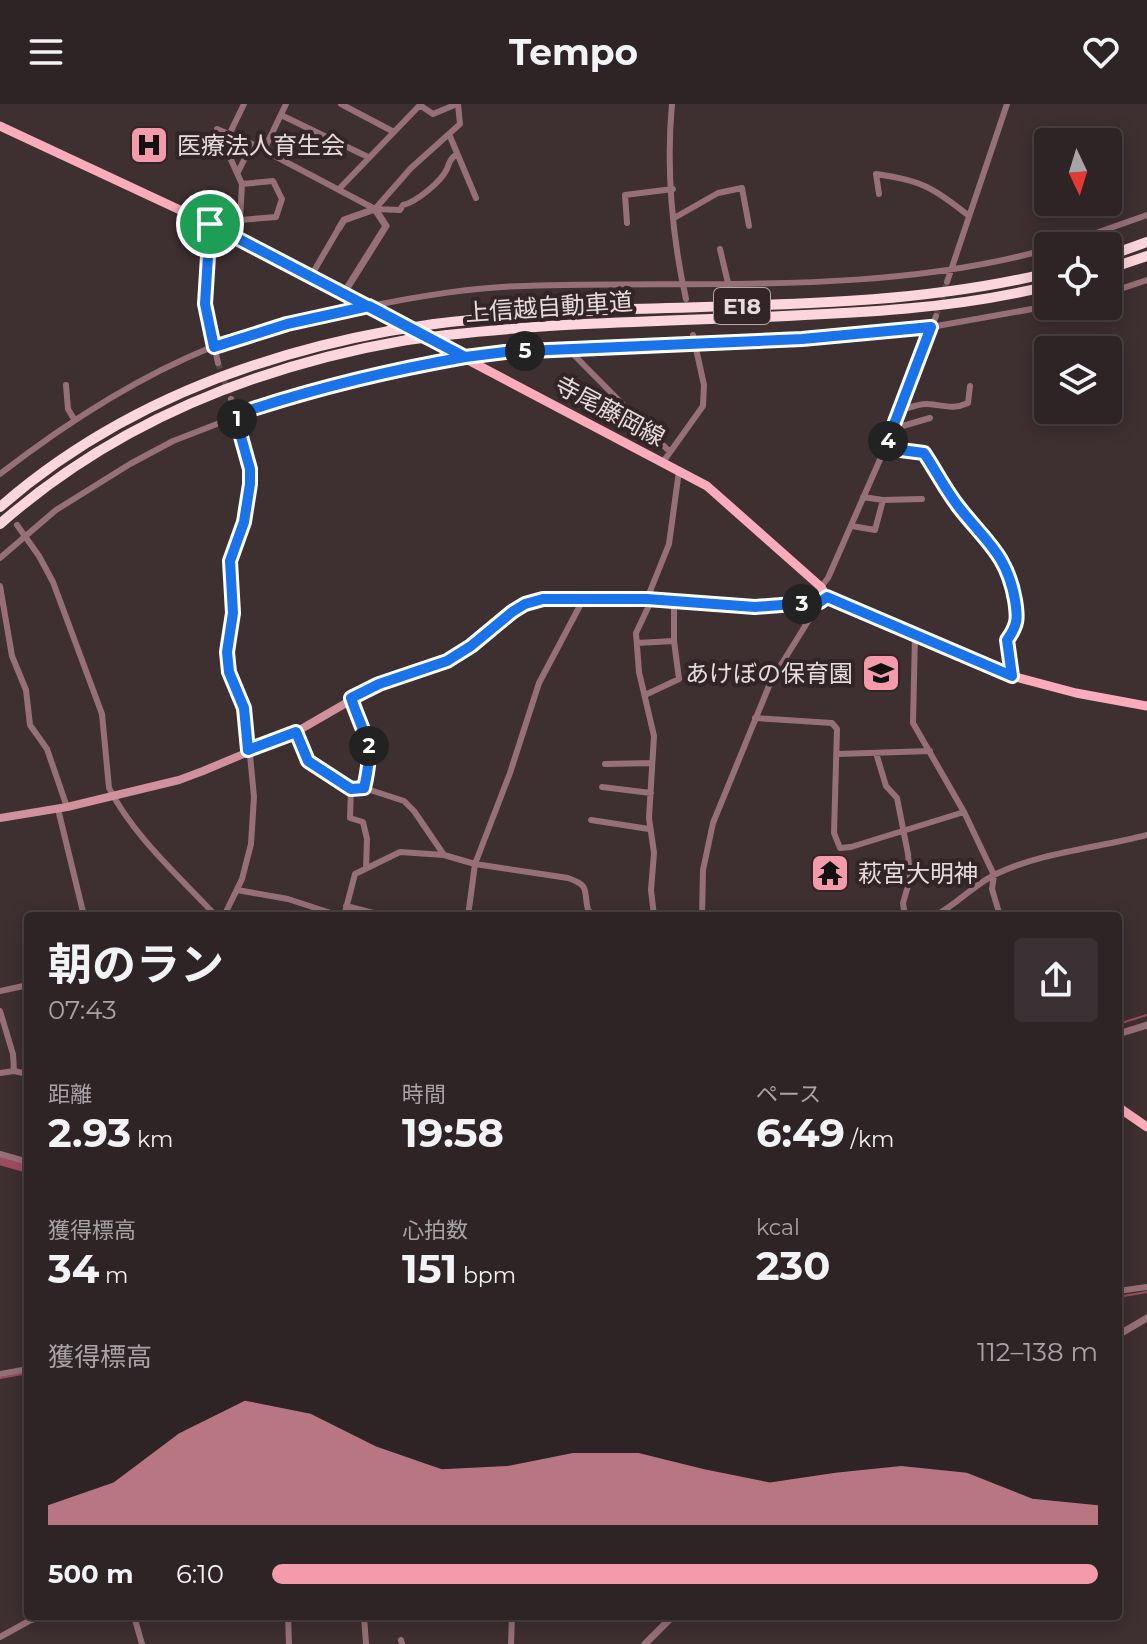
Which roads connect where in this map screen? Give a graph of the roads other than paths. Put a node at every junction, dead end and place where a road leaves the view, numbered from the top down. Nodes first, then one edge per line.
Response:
1 (244, 104) edge
2 (286, 104) edge
3 (341, 104) edge
4 (458, 104) edge
5 (672, 104) edge
6 (1007, 104) edge
7 (421, 105) edge
8 (281, 115) junction
9 (0, 126) edge
10 (394, 132) junction
11 (230, 133) junction
12 (449, 134) junction
13 (252, 144) junction
14 (264, 150) junction
15 (457, 154) junction
16 (368, 157) junction
17 (238, 172) junction
18 (242, 184) junction
19 (340, 188) junction
20 (673, 189) junction
21 (879, 194) dead end
22 (476, 198) dead end
23 (375, 209) junction
24 (1147, 215) edge
25 (969, 216) junction
26 (674, 218) junction
27 (627, 223) dead end
28 (210, 224) junction
29 (749, 226) dead end
30 (339, 228) joint
31 (1099, 232) edge
32 (1147, 242) edge
33 (720, 249) dead end
34 (1122, 251) edge
35 (1034, 252) edge
36 (1147, 256) edge
37 (1122, 264) edge
38 (952, 268) junction
39 (311, 276) junction
40 (1034, 276) edge
41 (1147, 280) edge
42 (947, 282) tunnel mouth
43 (728, 283) junction
44 (683, 286) junction
45 (1122, 288) edge
46 (1034, 289) edge
47 (344, 293) junction
48 (686, 299) dead end
49 (369, 306) junction
50 (1034, 309) edge
51 (936, 316) tunnel mouth
52 (931, 327) junction
53 (693, 335) dead end
54 (695, 343) junction
55 (214, 347) junction
56 (572, 349) junction
57 (465, 357) junction
58 (218, 363) tunnel mouth
59 (66, 385) dead end
60 (970, 386) dead end
61 (231, 399) tunnel mouth
62 (901, 410) junction
63 (235, 415) junction
64 (930, 418) dead end
65 (74, 419) junction
66 (895, 422) junction
67 (885, 448) junction
68 (670, 452) junction
69 (663, 462) junction
70 (679, 471) junction
71 (0, 474) edge
72 (863, 497) junction
73 (922, 499) dead end
74 (883, 500) junction
75 (0, 507) edge
76 (0, 524) edge
77 (17, 525) dead end
78 (852, 526) junction
79 (26, 537) junction
80 (0, 558) edge
81 (0, 586) edge
82 (821, 587) junction
83 (584, 598) junction
84 (650, 599) junction
85 (824, 599) junction
86 (674, 601) junction
87 (915, 635) junction
88 (674, 641) junction
89 (637, 643) junction
90 (1012, 676) junction
91 (645, 695) junction
92 (351, 698) junction
93 (1147, 706) edge
94 (755, 718) junction
95 (296, 732) junction
96 (248, 750) junction
97 (930, 751) junction
98 (876, 753) junction
99 (838, 754) junction
100 (652, 763) junction
101 (605, 764) dead end
102 (602, 787) dead end
103 (364, 788) junction
104 (351, 789) junction
105 (651, 793) junction
106 (113, 796) junction
107 (62, 808) junction
108 (964, 812) junction
109 (0, 818) edge
110 (591, 820) dead end
111 (649, 829) junction
112 (903, 831) junction
113 (1147, 835) edge
114 (444, 855) junction
115 (475, 864) junction
116 (366, 868) junction
117 (994, 875) junction
118 (237, 890) junction
119 (346, 906) junction
120 (83, 912) edge
121 (212, 912) edge
122 (226, 912) edge
123 (329, 912) edge
124 (344, 912) edge
125 (369, 912) edge
126 (469, 912) edge
127 (590, 912) edge
128 (654, 912) edge
129 (702, 912) edge
130 (904, 912) edge
131 (942, 912) edge
132 (999, 912) edge
133 (24, 986) edge
134 (0, 991) edge
135 (0, 1011) edge
136 (1147, 1025) edge
137 (1122, 1033) edge
138 (14, 1071) junction
139 (0, 1073) edge
140 (24, 1073) edge
141 (1122, 1110) edge
142 (1147, 1127) edge
143 (0, 1154) edge
144 (24, 1161) edge
145 (1147, 1287) edge
146 (1122, 1290) edge
147 (1147, 1320) edge
148 (1122, 1333) edge
149 (24, 1370) edge
150 (0, 1374) edge
151 (32, 1620) edge
152 (135, 1620) edge
153 (288, 1620) edge
154 (364, 1620) edge
155 (512, 1620) edge
156 (669, 1620) edge
157 (0, 1637) edge
158 (142, 1644) edge
159 (289, 1644) edge
160 (366, 1644) edge
161 (511, 1644) edge
162 (645, 1644) edge

1 - 11 street
2 - 8 street
3 - 10 street
4 - 7 street
4 - 12 street
5 - 20 street
6 - 25 street
7 - 10 street
8 - 14 street
8 - 16 street
9 - 28 main road, 寺尾藤岡線
10 - 16 street
11 - 13 street
11 - 17 street
12 - 15 street
12 - 23 street
13 - 14 street
13 - 17 street
14 - 19 street
15 - 22 street
15 - 23 street
16 - 19 street
17 - 18 street
18 - 18 street
19 - 23 street
20 - 26 street
20 - 27 street
21 - 25 street
23 - 30 street
23 - 47 street
24 - 31 street
25 - 38 street
26 - 29 street
26 - 44 street
28 - 39 main road, 寺尾藤岡線
28 - 55 street
30 - 39 street
32 - 34 highway
33 - 43 street
35 - 38 street
36 - 37 highway
38 - 42 street
38 - 43 street
39 - 47 main road, 寺尾藤岡線
40 - 75 highway, 上信越自動車道 / E18, bridge
41 - 45 street
43 - 44 street
44 - 48 street
44 - 49 street
46 - 76 highway, 上信越自動車道 / E18, bridge
47 - 49 main road, 寺尾藤岡線
49 - 55 street
49 - 57 main road, 寺尾藤岡線
50 - 52 street
51 - 52 street
52 - 54 street
52 - 62 street
53 - 54 street
54 - 56 street
54 - 68 street
55 - 58 street
55 - 65 street
56 - 57 street
56 - 68 street
57 - 63 street
57 - 69 main road, 寺尾藤岡線
59 - 65 street
60 - 62 street
61 - 63 street
62 - 66 street
63 - 79 street
63 - 96 street
64 - 66 street
65 - 71 street
66 - 67 street
67 - 72 street
67 - 90 street
68 - 69 street
69 - 70 main road, 寺尾藤岡線
70 - 82 main road, 寺尾藤岡線
70 - 84 street
72 - 74 street
72 - 78 street
73 - 74 street
74 - 78 street
77 - 79 street
78 - 82 street
79 - 80 street
79 - 106 street
81 - 107 street
82 - 85 main road, 寺尾藤岡線
83 - 84 main road
83 - 92 main road
83 - 115 street
84 - 86 main road
84 - 89 street
85 - 86 main road
85 - 87 main road
85 - 94 street
86 - 88 street
87 - 90 main road
87 - 97 street
88 - 89 street
88 - 91 street
89 - 91 street
90 - 93 main road
91 - 100 street
92 - 95 main road
92 - 103 street
94 - 99 street
94 - 129 street
95 - 96 main road
95 - 104 street
96 - 106 main road
96 - 118 street
97 - 98 street
97 - 108 street
98 - 99 street
98 - 112 street
99 - 112 street
100 - 101 street
100 - 105 street
102 - 105 street
103 - 104 street
103 - 114 street
104 - 116 street
105 - 111 street
106 - 107 main road
106 - 121 street
107 - 109 main road
107 - 120 street
108 - 112 street
108 - 117 street
110 - 111 street
111 - 128 street
112 - 130 street
113 - 117 street
114 - 115 street
114 - 116 street
115 - 126 street
115 - 127 street
116 - 119 street
117 - 131 street
117 - 132 street
118 - 122 street
118 - 123 street
119 - 124 street
119 - 125 street
133 - 134 street
135 - 138 street
136 - 137 street
138 - 139 street
138 - 140 street
141 - 142 main road
143 - 144 street
145 - 146 street
147 - 148 street
149 - 150 street
151 - 157 street
152 - 158 street
153 - 159 street
154 - 160 street
155 - 161 street
156 - 162 street

